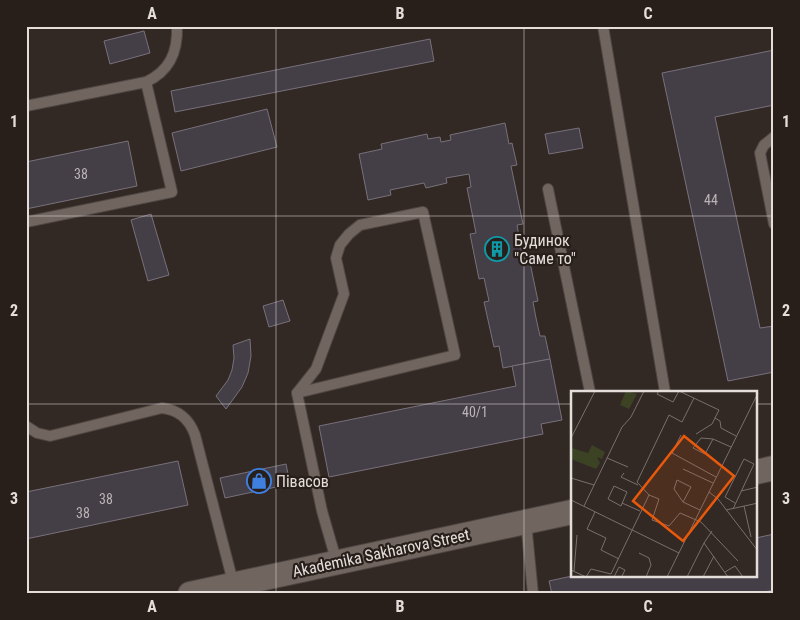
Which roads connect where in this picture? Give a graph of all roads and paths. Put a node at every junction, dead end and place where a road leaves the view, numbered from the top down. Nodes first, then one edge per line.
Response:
1 (177, 26) edge
2 (602, 26) edge
3 (146, 82) junction
4 (26, 106) edge
5 (774, 138) edge
6 (548, 189) dead end
7 (26, 222) edge
8 (774, 224) edge
9 (590, 391) edge
10 (665, 391) edge
11 (297, 393) junction
12 (26, 426) edge
13 (774, 468) edge
14 (758, 472) edge
15 (571, 512) edge
16 (525, 521) junction
17 (336, 563) junction
18 (235, 589) edge
19 (190, 594) edge
20 (533, 594) edge

1 - 3 lane
2 - 10 lane
3 - 4 lane
3 - 7 lane
5 - 8 lane
6 - 9 lane
11 - 11 lane
11 - 17 lane
12 - 18 lane
13 - 14 street
15 - 16 street, Akademika Sakharova Street
16 - 17 street, Akademika Sakharova Street
16 - 20 lane
17 - 18 street, Akademika Sakharova Street
18 - 19 street, Akademika Sakharova Street

